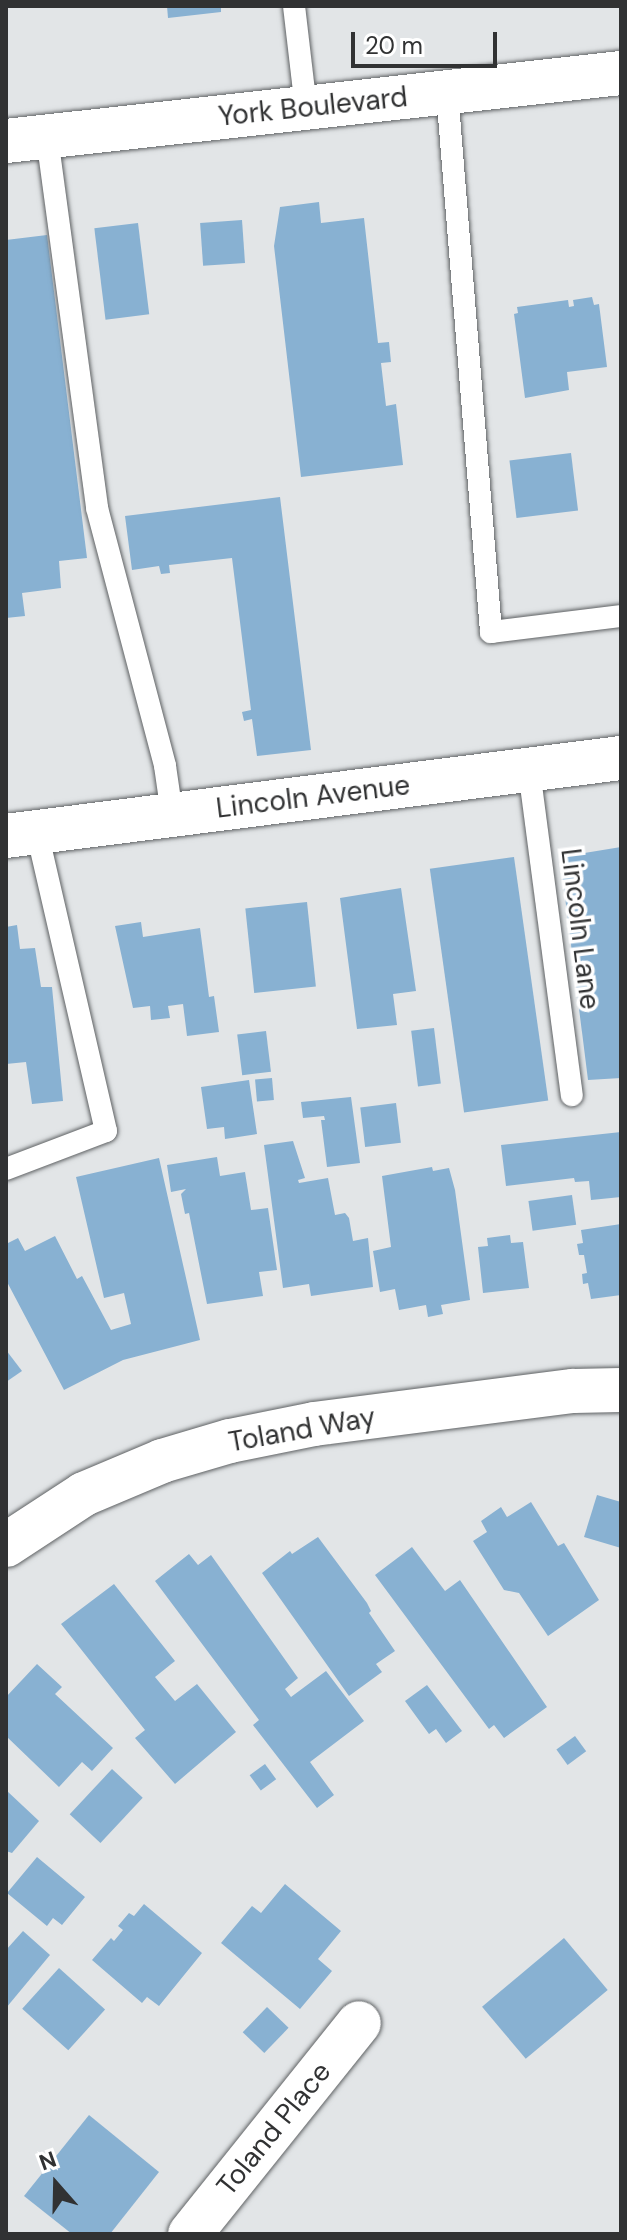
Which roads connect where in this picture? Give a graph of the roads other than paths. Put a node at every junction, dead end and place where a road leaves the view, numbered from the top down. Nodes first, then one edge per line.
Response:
1 (294, 6) edge
2 (621, 73) edge
3 (447, 92) junction
4 (306, 108) junction
5 (27, 139) edge
6 (621, 616) edge
7 (621, 758) edge
8 (529, 770) junction
9 (172, 814) junction
10 (22, 834) edge
11 (572, 1095) dead end
12 (6, 1169) edge
13 (621, 1390) edge
14 (6, 1545) edge
15 (359, 2023) dead end
16 (190, 2234) edge

1 - 4 lane
2 - 3 street, York Boulevard
3 - 4 street, York Boulevard
3 - 6 lane
4 - 5 street, York Boulevard
5 - 9 lane
7 - 8 street, Lincoln Avenue
8 - 9 street, Lincoln Avenue
8 - 11 lane, Lincoln Lane
9 - 10 street, Lincoln Avenue
10 - 12 lane
13 - 14 street, Toland Way
15 - 16 street, Toland Place

